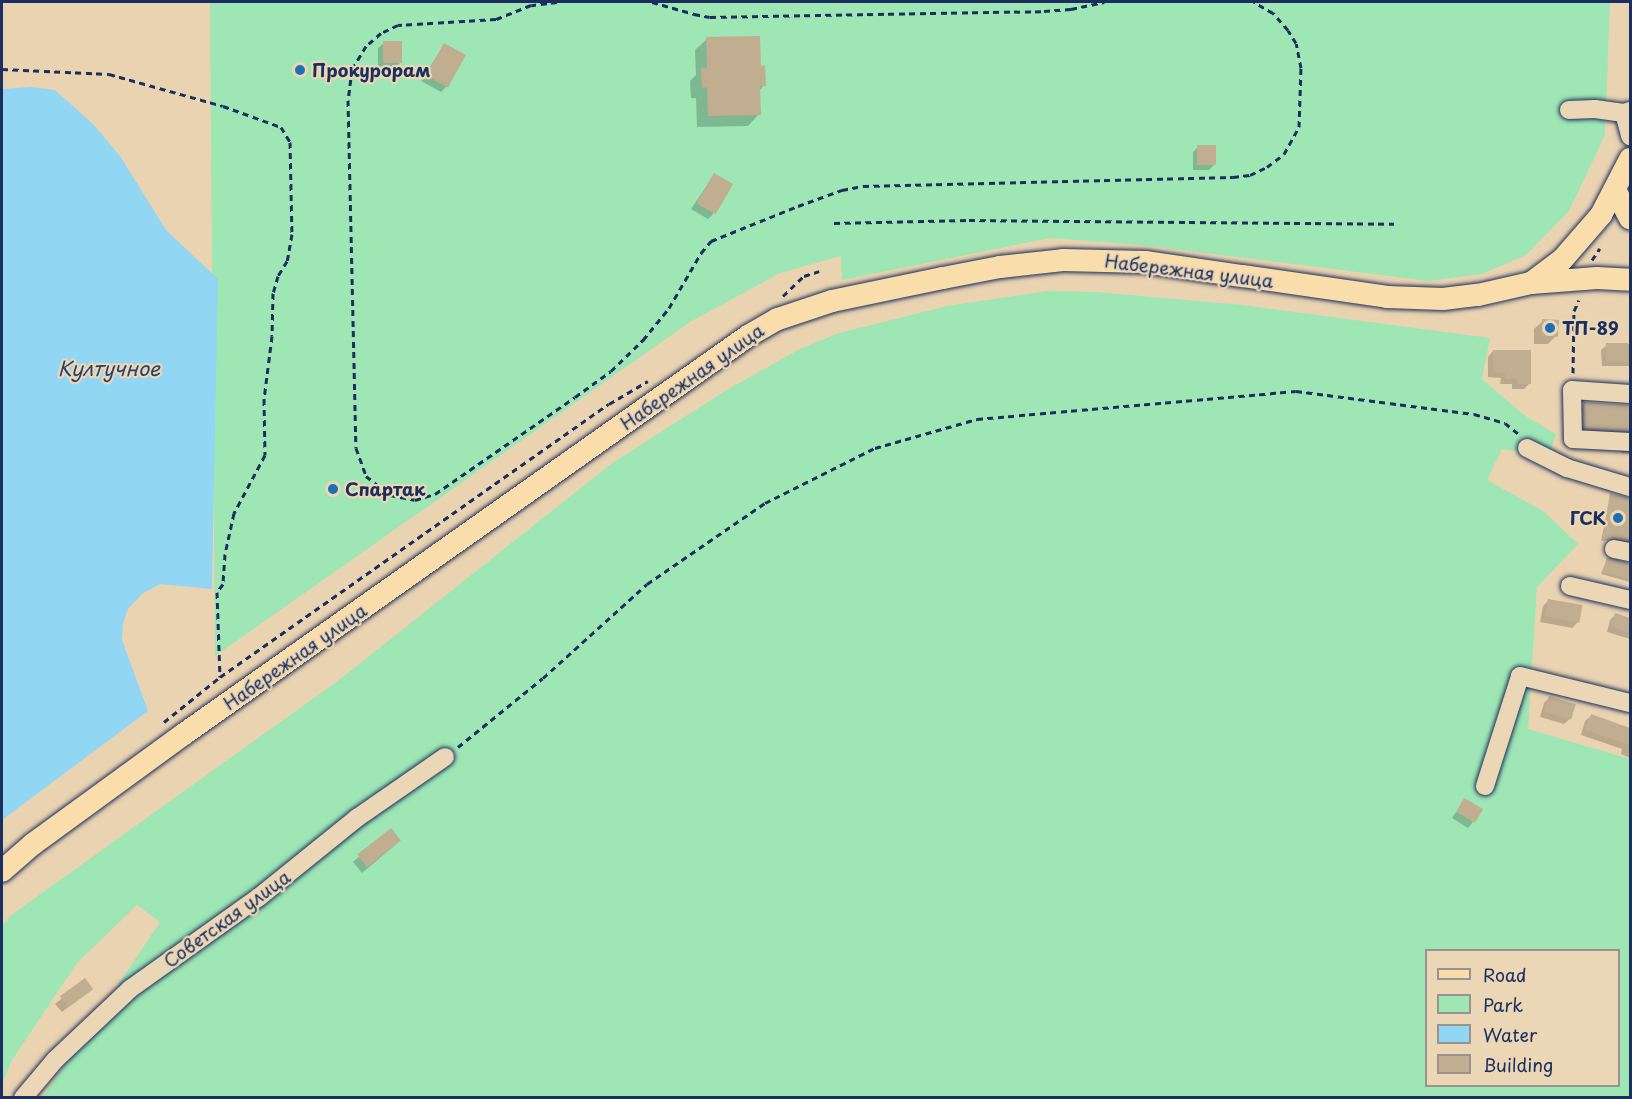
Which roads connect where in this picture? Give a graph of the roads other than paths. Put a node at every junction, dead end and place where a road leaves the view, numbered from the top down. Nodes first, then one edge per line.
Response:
1 (1569, 110) dead end
2 (1627, 112) edge
3 (1630, 136) edge
4 (1630, 159) edge
5 (1615, 190) junction
6 (1630, 218) edge
7 (1630, 280) edge
8 (1531, 283) junction
9 (1630, 394) edge
10 (1524, 442) road end
11 (1630, 442) edge
12 (1630, 487) edge
13 (1570, 586) dead end
14 (1630, 600) edge
15 (1630, 703) edge
16 (445, 757) road end
17 (1485, 786) dead end
18 (2, 871) edge
19 (23, 1098) edge

1 - 2 street
2 - 3 street
4 - 5 main road, Набережная улица
5 - 6 main road
5 - 8 main road, Набережная улица
7 - 8 main road
8 - 18 main road, Набережная улица
9 - 11 street
10 - 12 street
13 - 14 street
15 - 17 street
16 - 19 street, Советская улица

